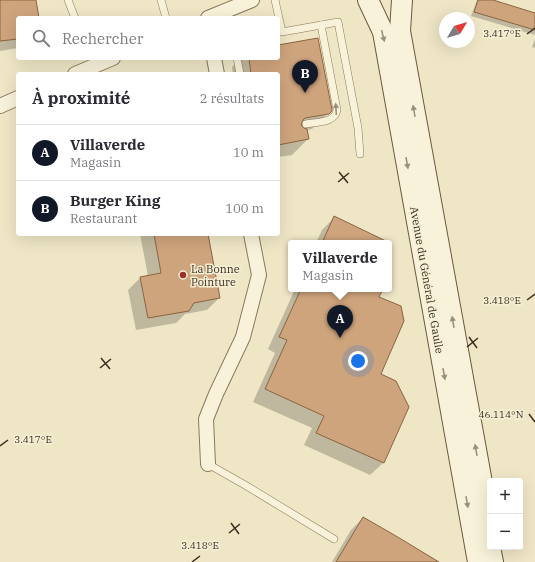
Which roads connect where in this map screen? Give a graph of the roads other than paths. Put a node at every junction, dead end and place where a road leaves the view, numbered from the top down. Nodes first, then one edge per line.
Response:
1 (68, 0) edge
2 (161, 0) edge
3 (252, 0) edge
4 (275, 0) edge
5 (368, 0) edge
6 (402, 0) edge
7 (74, 16) edge
8 (165, 16) edge
9 (213, 16) edge
10 (278, 16) edge
11 (321, 25) junction
12 (280, 32) edge
13 (214, 60) edge
14 (237, 60) edge
15 (96, 61) edge
16 (78, 72) edge
17 (218, 72) edge
18 (240, 72) edge
19 (16, 99) edge
20 (0, 106) edge
21 (306, 124) dead end
22 (360, 154) dead end
23 (251, 236) edge
24 (208, 464) joint
25 (487, 521) edge
26 (334, 539) dead end
27 (491, 550) edge
28 (478, 562) edge
29 (493, 562) edge

1 - 7 lane
2 - 8 lane
3 - 9 street
4 - 10 lane
5 -> 28 main road, Avenue du Général de Gaulle
25 -> 6 main road, Avenue du Général de Gaulle
11 - 12 lane
21 -> 11 lane
11 - 22 lane
13 - 17 street
14 - 18 lane
15 - 16 street
19 - 20 street
23 - 24 street
24 - 26 lane
27 - 29 main road

